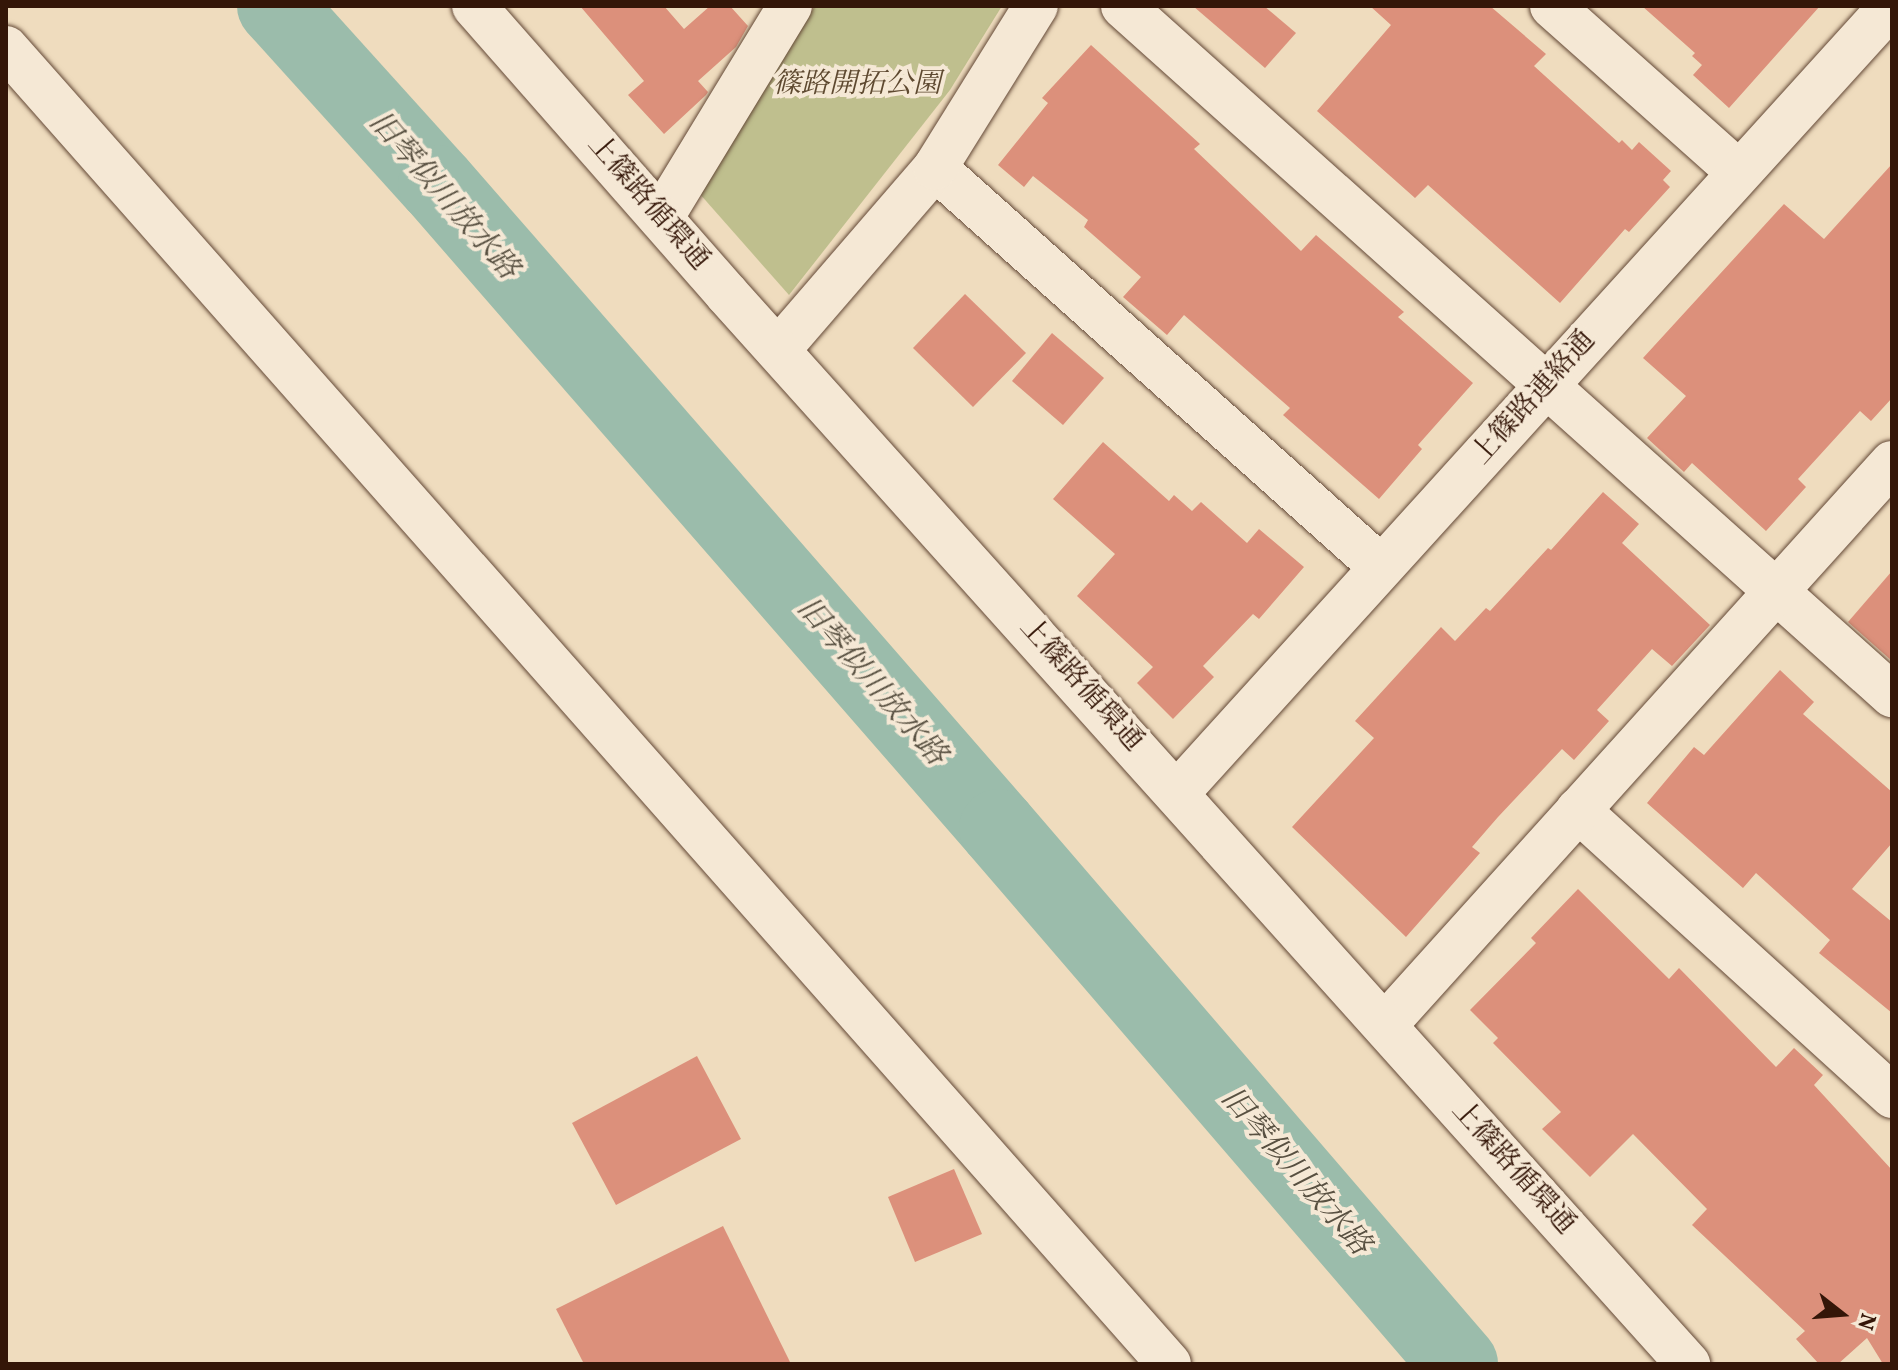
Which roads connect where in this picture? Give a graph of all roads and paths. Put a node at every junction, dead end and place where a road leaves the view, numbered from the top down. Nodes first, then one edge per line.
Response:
1 (474, 6) edge
2 (790, 6) edge
3 (1036, 6) edge
4 (1123, 6) edge
5 (1552, 6) edge
6 (1891, 6) edge
7 (6, 48) edge
8 (935, 168) junction
9 (1738, 172) junction
10 (661, 218) junction
11 (778, 350) junction
12 (1547, 383) junction
13 (1892, 463) edge
14 (1381, 567) junction
15 (1776, 590) junction
16 (1892, 695) edge
17 (1178, 792) junction
18 (1578, 810) junction
19 (1385, 1025) junction
20 (1892, 1096) edge
21 (1169, 1364) edge
22 (1688, 1364) edge

1 - 10 street, 上篠路循環通
2 - 10 street
3 - 8 street
4 - 12 street
5 - 9 street
6 - 9 street, 上篠路連絡通
7 - 21 street
8 - 11 street
8 - 14 street
9 - 12 street, 上篠路連絡通
10 - 11 street, 上篠路循環通
11 - 17 street, 上篠路循環通
12 - 14 street, 上篠路連絡通
12 - 15 street
13 - 15 street
14 - 17 street, 上篠路連絡通
15 - 16 street
15 - 18 street
17 - 19 street, 上篠路循環通
18 - 19 street
18 - 20 street
19 - 22 street, 上篠路循環通

